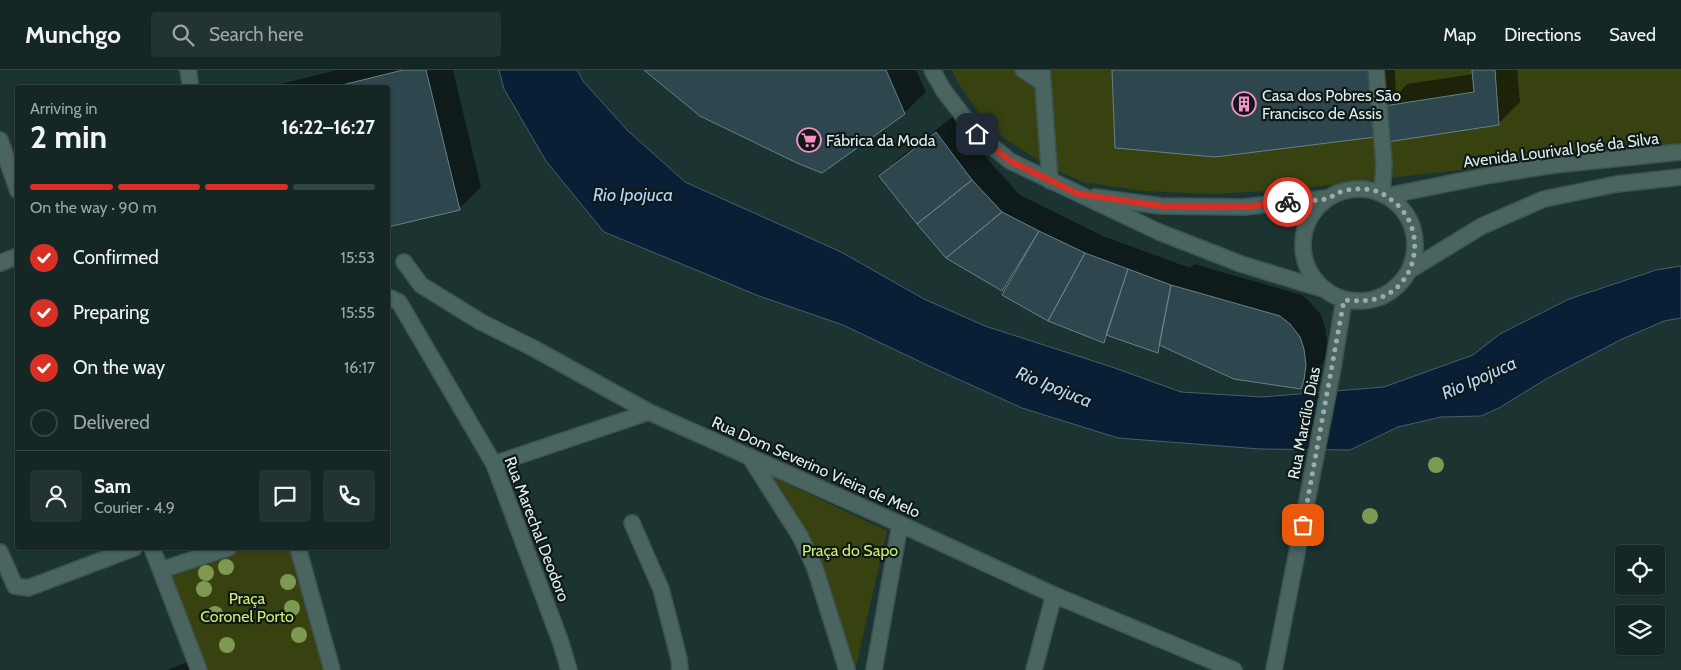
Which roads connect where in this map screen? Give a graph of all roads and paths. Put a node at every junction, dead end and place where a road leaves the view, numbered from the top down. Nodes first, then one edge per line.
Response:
1 (188, 70) edge
2 (932, 70) edge
3 (1023, 70) edge
4 (1376, 70) edge
5 (1043, 77) edge
6 (190, 85) edge
7 (0, 140) edge
8 (1681, 152) edge
9 (1681, 177) edge
10 (1050, 181) junction
11 (15, 182) edge
12 (1078, 194) junction
13 (1384, 195) junction
14 (1328, 198) junction
15 (15, 257) edge
16 (404, 262) dead end
17 (0, 263) edge
18 (1410, 270) junction
19 (1326, 290) junction
20 (394, 300) edge
21 (1344, 300) junction
22 (649, 412) junction
23 (749, 456) junction
24 (494, 464) junction
25 (632, 523) dead end
26 (900, 524) junction
27 (129, 550) edge
28 (153, 550) edge
29 (222, 550) edge
30 (299, 550) edge
31 (0, 552) edge
32 (161, 570) junction
33 (1054, 595) junction
34 (199, 670) edge
35 (332, 670) edge
36 (568, 670) edge
37 (680, 670) edge
38 (847, 670) edge
39 (874, 670) edge
40 (1034, 670) edge
41 (1234, 670) edge
42 (1274, 670) edge

1 - 6 street
2 - 10 street
3 - 5 street
4 - 13 street
5 - 10 street
7 - 11 street
8 - 13 street, Avenida Lourival José da Silva
9 - 18 street, Avenida Lourival José da Silva
10 - 12 street
12 - 14 street
12 - 19 street
13 - 14 street, Avenida Lourival José da Silva
13 - 18 street, Avenida Lourival José da Silva
14 - 19 street, Avenida Lourival José da Silva
15 - 17 street
16 - 22 street, Rua Dom Severino Vieira de Melo
18 - 21 street, Avenida Lourival José da Silva
19 - 21 street, Avenida Lourival José da Silva
20 - 24 street, Rua Marechal Deodoro
21 - 42 street, Rua Marcílio Dias
22 - 23 street, Rua Dom Severino Vieira de Melo
22 - 24 street
23 - 26 street, Rua Dom Severino Vieira de Melo
23 - 38 street
24 - 36 street, Rua Marechal Deodoro
25 - 37 street
26 - 33 street, Rua Dom Severino Vieira de Melo
26 - 39 street
27 - 31 street
28 - 32 street
29 - 32 street
30 - 35 street
32 - 34 street
33 - 40 street
33 - 41 street, Rua Dom Severino Vieira de Melo

